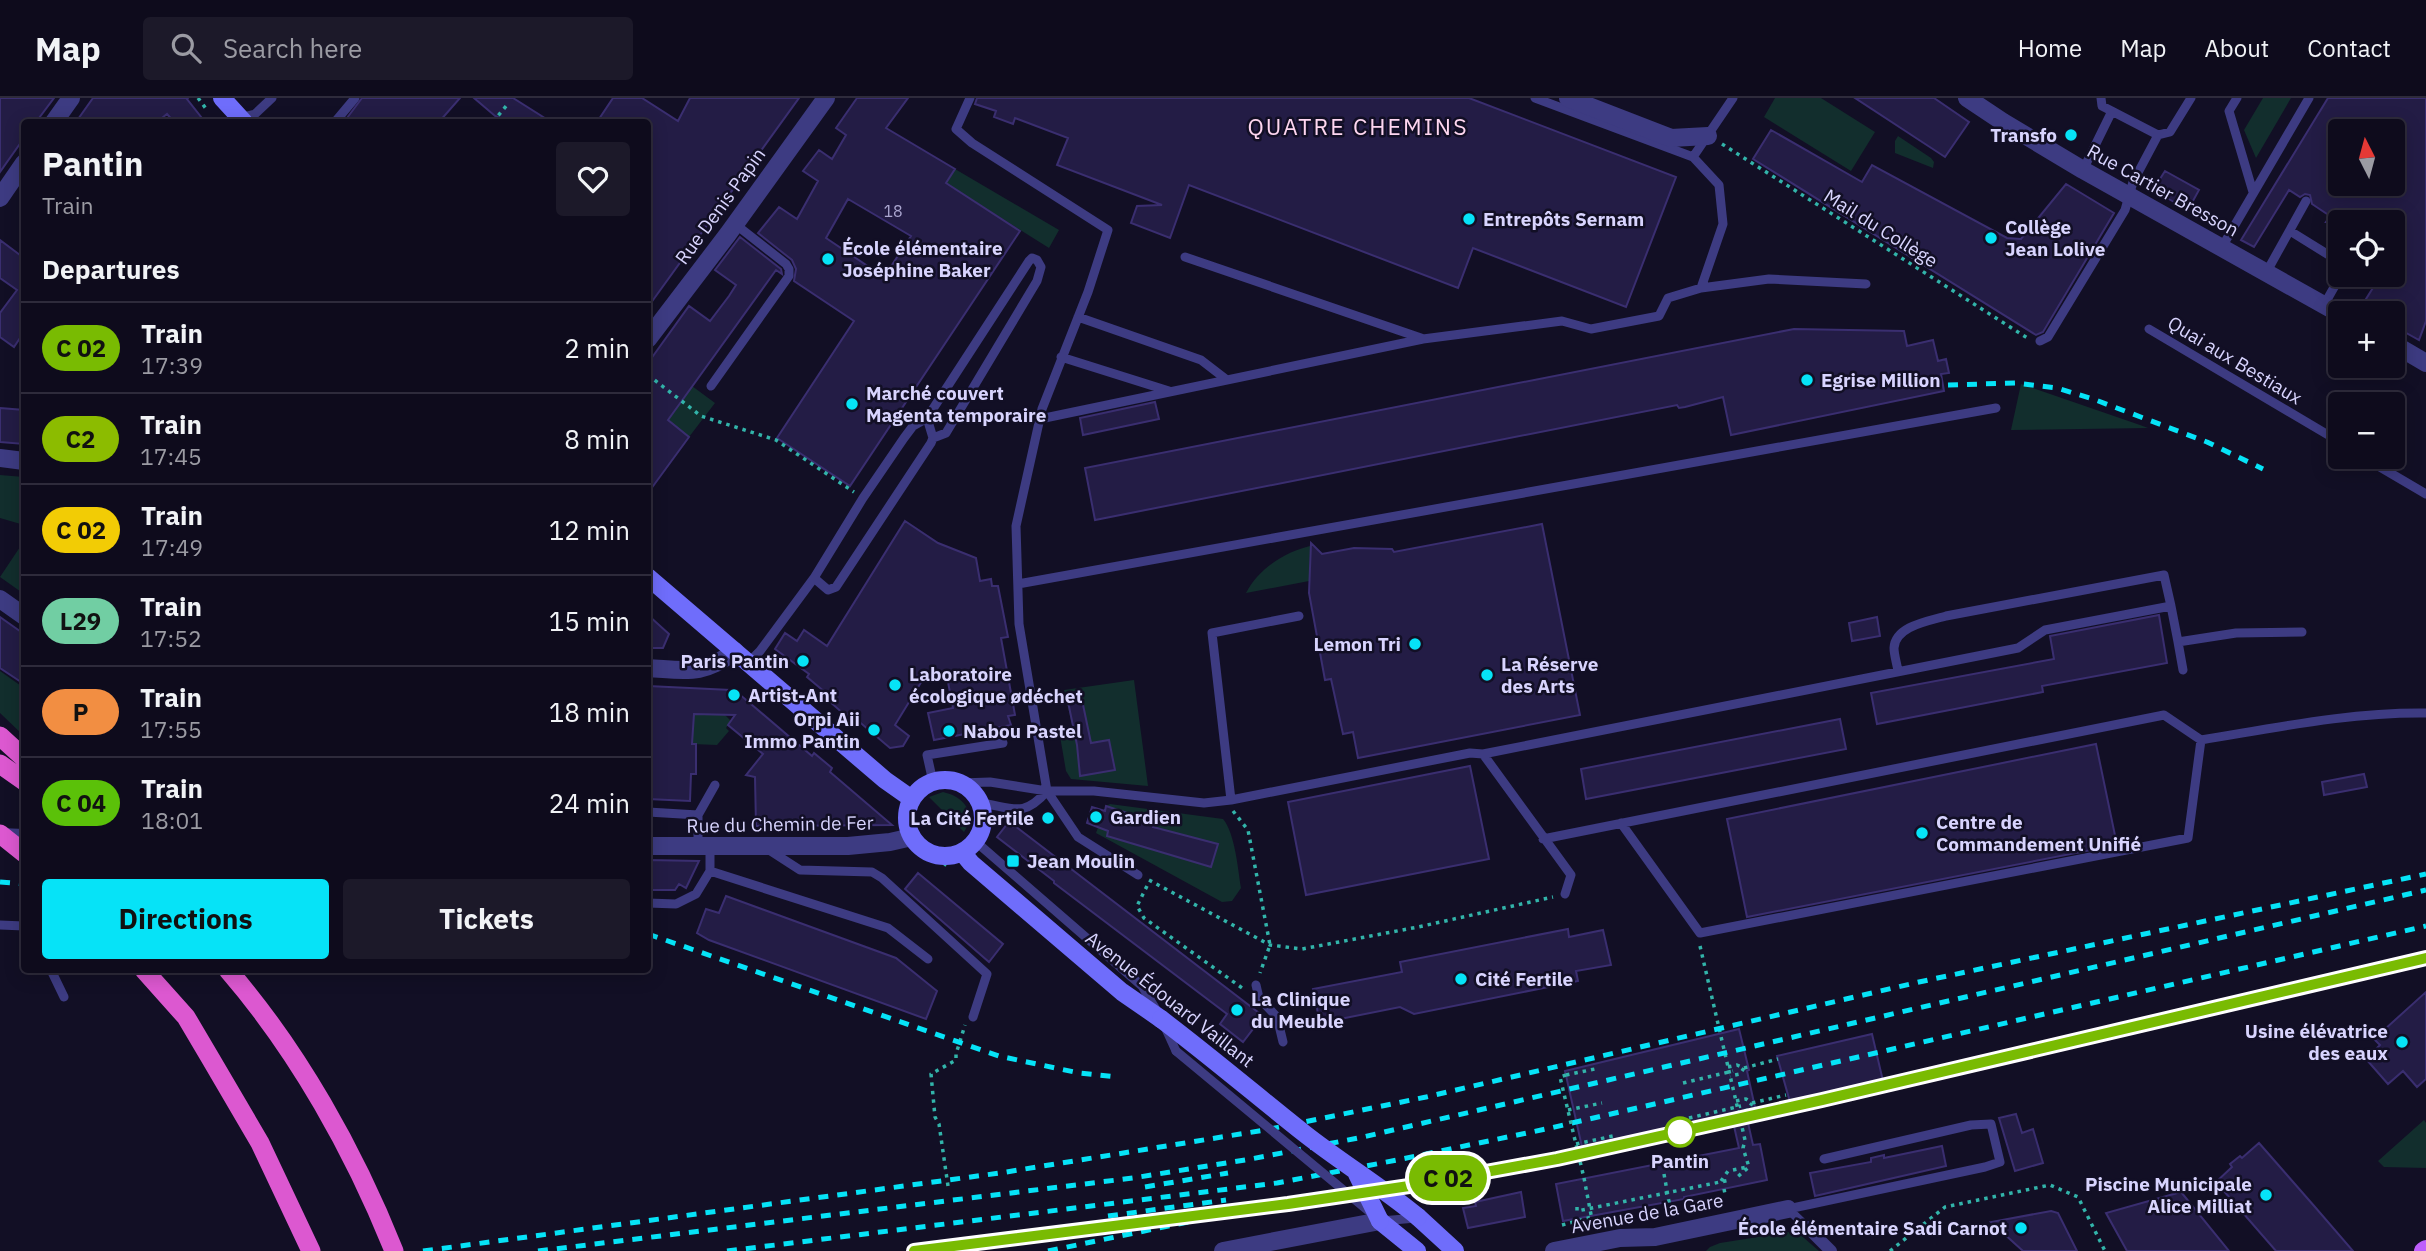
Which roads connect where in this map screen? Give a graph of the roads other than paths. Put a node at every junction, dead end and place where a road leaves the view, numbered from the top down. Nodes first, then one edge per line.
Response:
1 (71, 98) edge
2 (222, 98) edge
3 (272, 98) edge
4 (355, 98) edge
5 (825, 98) edge
6 (970, 98) edge
7 (1535, 98) edge
8 (1568, 98) edge
9 (1732, 98) edge
10 (1968, 98) edge
11 (2101, 98) edge
12 (2177, 98) edge
13 (2237, 98) edge
14 (2309, 98) edge
15 (2189, 101) edge
16 (2112, 111) junction
17 (56, 119) edge
18 (244, 119) edge
19 (338, 119) edge
20 (2158, 135) junction
21 (1708, 136) junction
22 (1693, 157) junction
23 (21, 167) edge
24 (2083, 170) junction
25 (2253, 192) junction
26 (2128, 195) junction
27 (0, 198) edge
28 (2306, 201) dead end
29 (735, 223) junction
30 (2290, 231) junction
31 (2221, 247) junction
32 (2328, 255) edge
33 (1185, 257) dead end
34 (2266, 273) junction
35 (1866, 284) dead end
36 (2334, 287) edge
37 (1701, 288) junction
38 (2324, 304) junction
39 (2328, 306) edge
40 (1078, 317) junction
41 (2149, 329) dead end
42 (651, 335) edge
43 (1423, 338) junction
44 (2040, 341) road end
45 (2405, 349) edge
46 (1061, 357) junction
47 (2424, 357) edge
48 (1227, 380) junction
49 (711, 386) dead end
50 (1171, 391) junction
51 (1996, 408) dead end
52 (927, 418) junction
53 (1040, 419) junction
54 (2328, 435) edge
55 (933, 439) junction
56 (0, 458) edge
57 (21, 461) edge
58 (2383, 469) edge
59 (2426, 494) edge
60 (814, 578) junction
61 (651, 580) edge
62 (1018, 584) junction
63 (0, 599) edge
64 (2171, 606) junction
65 (21, 614) edge
66 (1299, 616) dead end
67 (2302, 632) dead end
68 (2178, 642) junction
69 (741, 657) junction
70 (651, 668) edge
71 (2183, 670) dead end
72 (1898, 671) junction
73 (2426, 713) edge
74 (0, 736) edge
75 (2201, 740) junction
76 (1003, 743) dead end
77 (1483, 754) junction
78 (21, 755) edge
79 (0, 764) edge
80 (21, 779) edge
81 (933, 782) junction
82 (960, 783) junction
83 (715, 785) dead end
84 (1047, 792) junction
85 (912, 799) junction
86 (1231, 800) junction
87 (980, 803) junction
88 (651, 812) edge
89 (698, 815) junction
90 (1620, 823) junction
91 (0, 836) edge
92 (912, 837) junction
93 (21, 838) edge
94 (1543, 839) junction
95 (651, 846) edge
96 (704, 846) junction
97 (765, 847) junction
98 (969, 847) junction
99 (21, 851) edge
100 (710, 871) junction
101 (1138, 874) road end
102 (1565, 894) road end
103 (651, 903) edge
104 (0, 925) edge
105 (21, 926) edge
106 (928, 959) dead end
107 (52, 973) edge
108 (147, 973) edge
109 (230, 973) edge
110 (1256, 985) road end
111 (64, 997) dead end
112 (973, 1017) road end
113 (1161, 1019) junction
114 (1283, 1042) dead end
115 (1824, 1159) dead end
116 (1357, 1173) junction
117 (1788, 1209) junction
118 (1418, 1217) junction
119 (1380, 1221) junction
120 (1807, 1227) joint
121 (1655, 1237) junction
122 (311, 1251) edge
123 (394, 1251) edge
124 (1223, 1251) edge
125 (1417, 1251) edge
126 (1455, 1251) edge
127 (1554, 1251) edge
128 (1669, 1251) edge
129 (1831, 1251) edge

1 - 17 street
2 - 18 main road
3 - 18 lane
4 - 19 lane
5 - 29 street, Rue Denis Papin
6 - 40 lane
7 - 22 lane
8 - 21 street
9 - 21 lane
10 - 24 street, Rue Cartier Bresson
11 - 16 lane
12 - 15 lane
13 - 25 lane
14 - 25 lane
15 - 20 lane
16 - 20 lane
16 - 24 lane
20 - 26 lane
21 - 22 lane
22 - 37 lane
23 - 27 street
24 - 26 street, Rue Cartier Bresson
25 - 31 lane
26 - 31 street, Rue Cartier Bresson
26 - 44 lane
28 - 30 lane
29 - 42 street, Rue Denis Papin
29 - 49 lane
30 - 32 lane
30 - 34 lane
31 - 34 street, Rue Cartier Bresson
33 - 43 lane
34 - 38 street, Rue Cartier Bresson
35 - 37 lane
36 - 38 lane
37 - 43 lane
38 - 39 street, Rue Cartier Bresson
40 - 46 lane
40 - 48 lane
41 - 54 lane, Quai aux Bestiaux
43 - 48 lane
45 - 47 street
46 - 50 lane
46 - 53 lane
48 - 50 lane
50 - 53 lane
51 - 62 lane
52 - 55 lane
52 - 55 lane
52 - 60 lane
53 - 62 lane
55 - 60 lane
56 - 57 street
58 - 59 lane
60 - 69 lane
61 - 69 main road
62 - 84 lane
63 - 65 street
64 - 68 lane
64 - 72 lane
64 - 72 lane
66 - 86 lane
67 - 68 lane
68 - 71 lane
69 - 70 street
69 - 85 main road
72 - 77 lane
73 - 75 lane
74 - 78 highway
75 - 90 lane
75 - 90 lane
76 - 81 lane
77 - 86 lane
77 - 94 lane
79 - 80 highway
81 - 82 main road
81 - 85 main road
82 - 84 lane
82 - 87 main road
83 - 89 lane
84 - 86 lane
84 - 87 lane
84 - 101 lane
85 - 92 main road
87 - 98 main road
88 - 89 lane
89 - 96 lane
90 - 94 lane
91 - 93 street
91 - 99 highway, bridge
92 - 97 street, Rue du Chemin de Fer
92 - 98 main road
94 - 102 lane
95 - 96 street, Rue du Chemin de Fer
96 - 97 street, Rue du Chemin de Fer
96 - 100 lane
97 - 112 lane
98 - 113 main road, Avenue Édouard Vaillant
100 - 103 lane
100 - 106 lane
104 - 105 lane
107 - 111 lane
108 - 122 highway
109 - 123 highway
110 - 114 lane
113 - 116 main road, Avenue Édouard Vaillant, bridge
113 - 119 lane, bridge
115 - 117 lane
116 - 118 main road, Avenue Édouard Vaillant, bridge
116 - 119 main road, Avenue Édouard Vaillant, bridge
117 - 120 lane
117 - 121 street, Avenue de la Gare
118 - 119 lane
118 - 126 main road, Avenue Édouard Vaillant
119 - 124 street
119 - 125 main road, Avenue Édouard Vaillant
120 - 129 street
121 - 127 street, Avenue de la Gare
121 - 128 street

